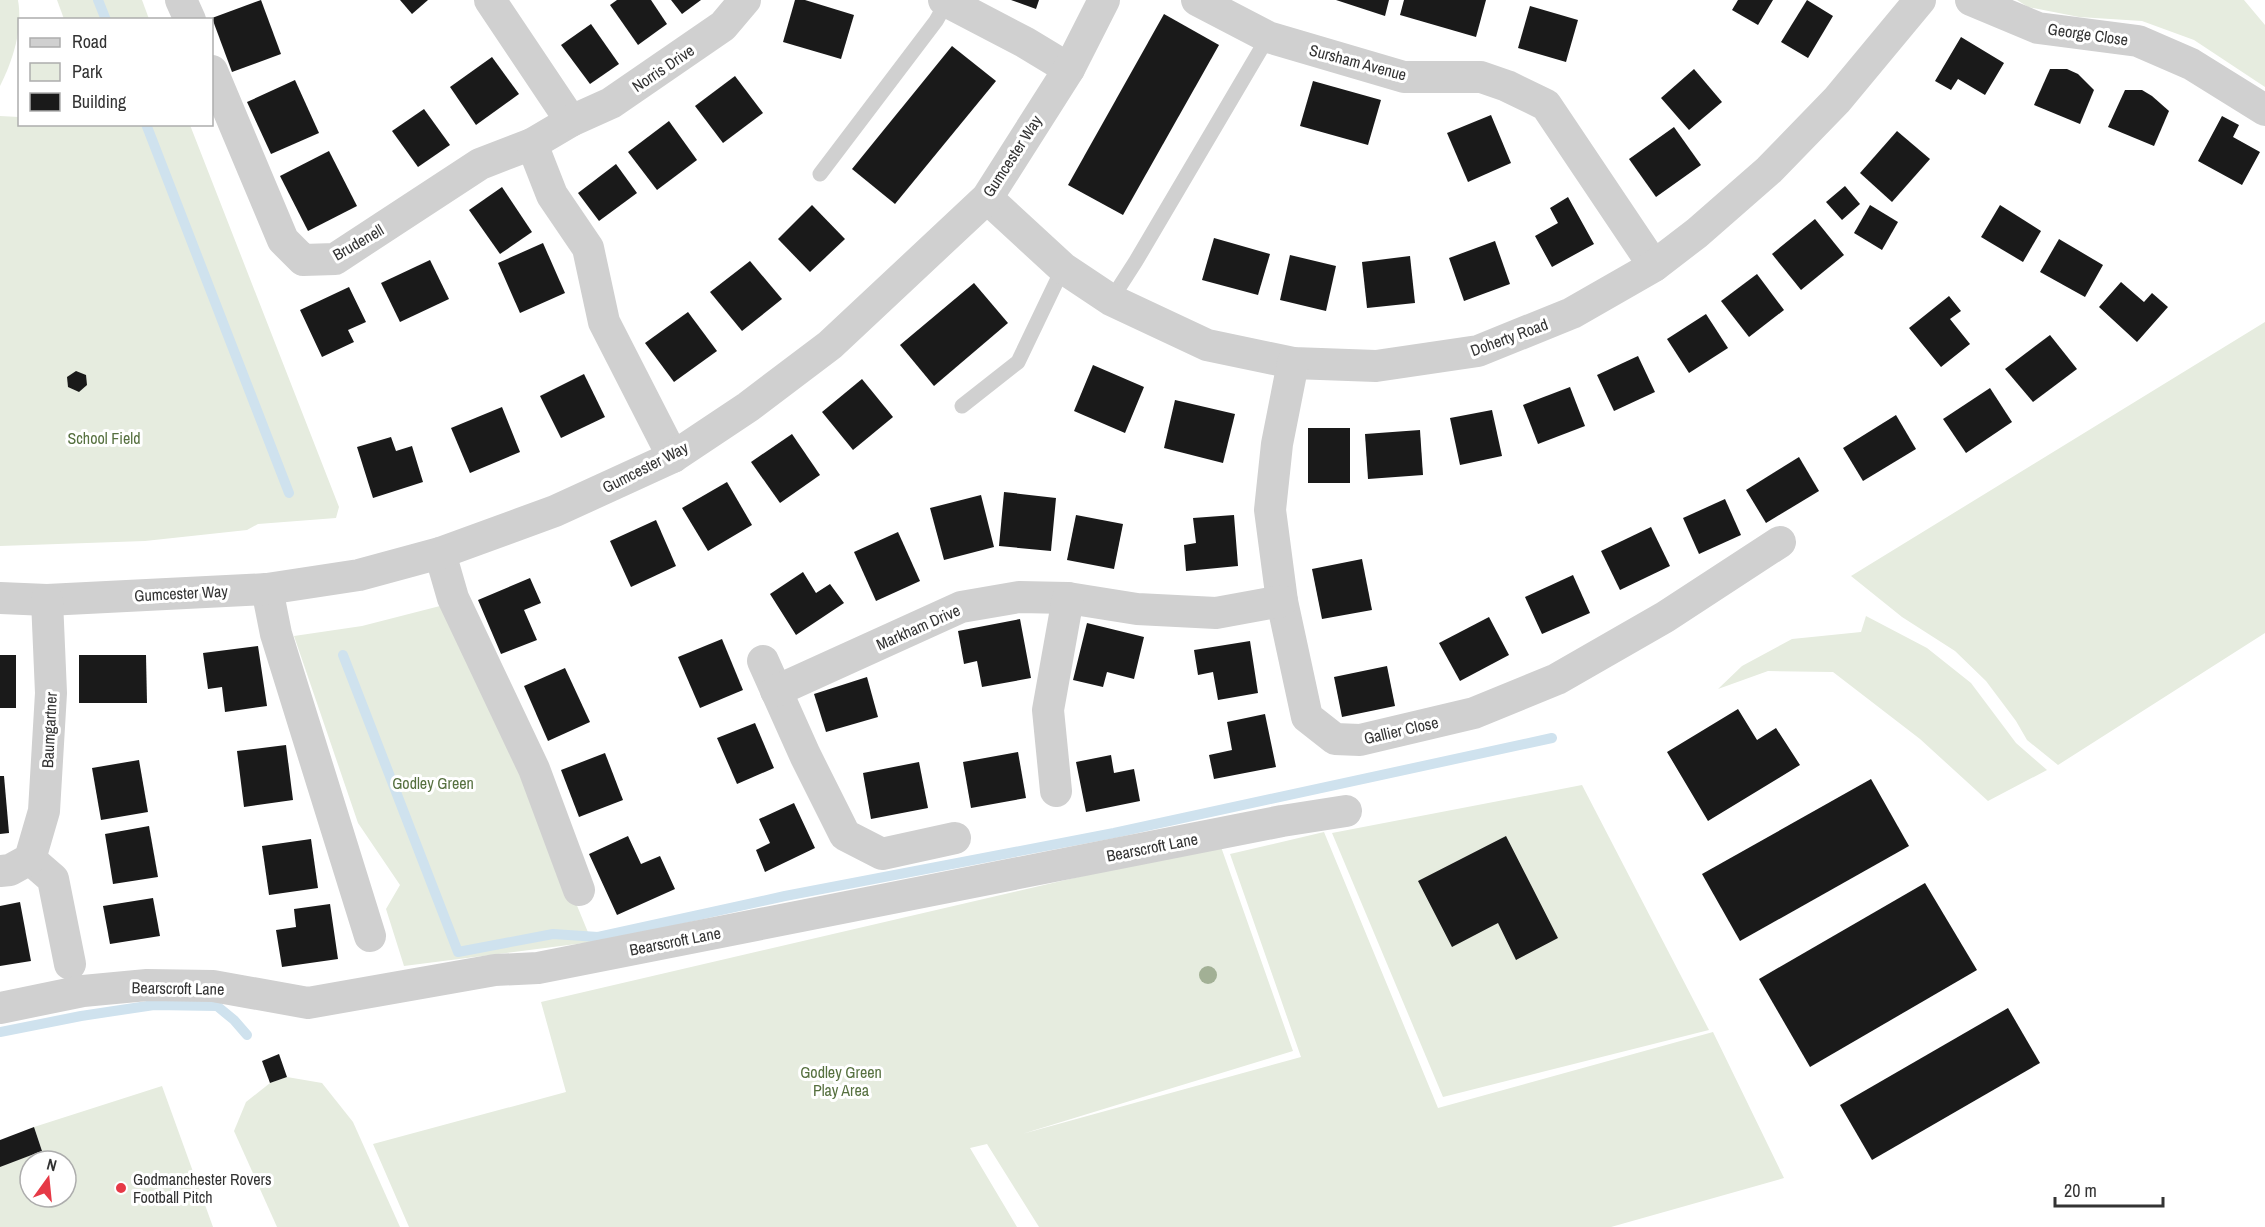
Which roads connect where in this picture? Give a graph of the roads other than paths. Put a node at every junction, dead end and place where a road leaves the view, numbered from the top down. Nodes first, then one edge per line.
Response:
1 (181, 0) edge
2 (490, 0) edge
3 (745, 0) edge
4 (947, 0) edge
5 (1104, 0) edge
6 (1197, 0) edge
7 (1920, 0) edge
8 (1971, 0) edge
9 (189, 18) edge
10 (1268, 37) junction
11 (1069, 69) junction
12 (213, 73) edge
13 (2265, 110) edge
14 (571, 121) junction
15 (532, 144) junction
16 (820, 174) dead end
17 (987, 198) junction
18 (1654, 266) junction
19 (1063, 268) junction
20 (1111, 300) junction
21 (1293, 363) junction
22 (962, 406) dead end
23 (673, 457) junction
24 (1780, 542) dead end
25 (440, 553) junction
26 (267, 589) junction
27 (0, 598) edge
28 (1068, 598) junction
29 (47, 600) junction
30 (1282, 601) junction
31 (763, 661) dead end
32 (776, 691) junction
33 (1056, 791) dead end
34 (1346, 811) dead end
35 (955, 838) dead end
36 (30, 859) junction
37 (0, 871) edge
38 (579, 890) dead end
39 (370, 936) dead end
40 (70, 964) dead end
41 (0, 1008) edge

1 - 9 street
2 - 14 street
3 - 14 street, Norris Drive
4 - 11 street
4 - 16 lane
5 - 11 street, Gumcester Way
6 - 10 street, Sursham Avenue
7 - 18 street, Doherty Road
8 - 13 street, George Close
10 - 18 street, Sursham Avenue
10 - 20 lane
11 - 17 street, Gumcester Way
12 - 15 street, Brudenell
14 - 15 street, Brudenell
15 - 23 street
17 - 19 street, Doherty Road
17 - 23 street, Gumcester Way
18 - 21 street, Doherty Road
19 - 20 street, Doherty Road
19 - 22 lane
20 - 21 street, Doherty Road
21 - 30 street, Gallier Close
23 - 25 street, Gumcester Way
24 - 30 street, Gallier Close
25 - 26 street, Gumcester Way
25 - 38 street
26 - 29 street, Gumcester Way
26 - 39 street
27 - 29 street, Gumcester Way
28 - 30 street, Markham Drive
28 - 32 street, Markham Drive
28 - 33 street
29 - 36 street, Baumgartner
31 - 32 street
32 - 35 street
34 - 41 street, Bearscroft Lane
36 - 37 street
36 - 40 street

